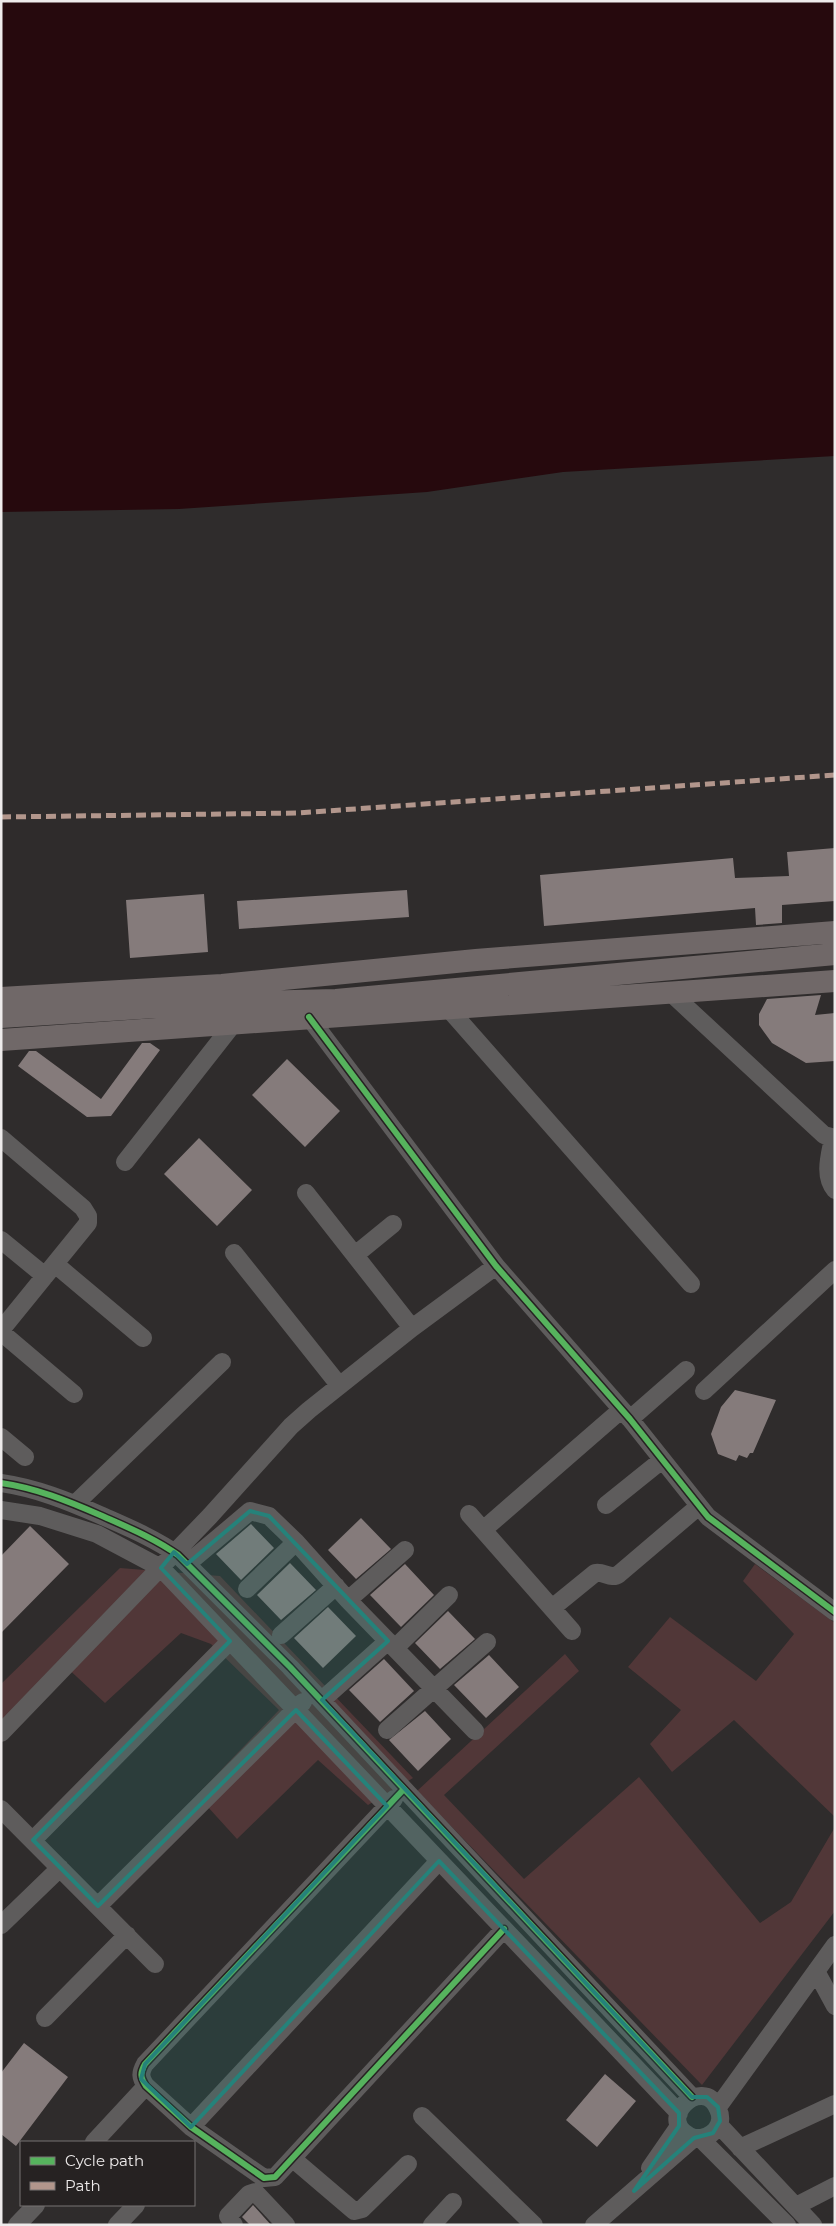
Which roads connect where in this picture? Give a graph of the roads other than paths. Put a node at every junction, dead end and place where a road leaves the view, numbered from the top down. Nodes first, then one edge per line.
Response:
1 (835, 932) edge
2 (835, 943) edge
3 (835, 954) edge
4 (835, 981) edge
5 (254, 982) junction
6 (222, 985) junction
7 (671, 993) junction
8 (1, 998) edge
9 (448, 1008) junction
10 (1, 1017) edge
11 (309, 1017) junction
12 (229, 1023) junction
13 (1, 1040) edge
14 (1, 1138) edge
15 (834, 1138) edge
16 (125, 1162) dead end
17 (835, 1190) edge
18 (306, 1193) dead end
19 (393, 1224) dead end
20 (1, 1240) edge
21 (234, 1253) dead end
22 (355, 1255) junction
23 (496, 1266) junction
24 (50, 1270) junction
25 (835, 1270) edge
26 (691, 1284) dead end
27 (412, 1328) junction
28 (1, 1331) edge
29 (143, 1338) dead end
30 (222, 1362) dead end
31 (686, 1370) dead end
32 (339, 1385) junction
33 (704, 1390) dead end
34 (74, 1394) dead end
35 (626, 1415) junction
36 (1, 1437) edge
37 (25, 1457) dead end
38 (662, 1460) junction
39 (1, 1483) edge
40 (75, 1504) junction
41 (606, 1505) dead end
42 (699, 1506) junction
43 (1, 1510) edge
44 (469, 1514) dead end
45 (483, 1530) junction
46 (296, 1542) junction
47 (405, 1550) dead end
48 (180, 1558) junction
49 (161, 1568) junction
50 (247, 1589) dead end
51 (342, 1593) junction
52 (449, 1595) dead end
53 (552, 1608) junction
54 (835, 1612) edge
55 (572, 1632) dead end
56 (281, 1635) dead end
57 (230, 1641) junction
58 (487, 1642) dead end
59 (391, 1645) junction
60 (434, 1688) junction
61 (317, 1696) junction
62 (296, 1710) junction
63 (387, 1730) dead end
64 (474, 1731) dead end
65 (1, 1734) edge
66 (404, 1789) junction
67 (387, 1806) junction
68 (1, 1808) edge
69 (33, 1840) junction
70 (438, 1861) junction
71 (60, 1868) junction
72 (98, 1906) junction
73 (4, 1919) edge
74 (504, 1929) junction
75 (126, 1935) junction
76 (835, 1945) edge
77 (155, 1964) dead end
78 (816, 1971) junction
79 (835, 2006) edge
80 (46, 2018) dead end
81 (146, 2086) junction
82 (692, 2097) junction
83 (835, 2104) edge
84 (718, 2107) junction
85 (422, 2116) dead end
86 (679, 2119) junction
87 (719, 2125) junction
88 (196, 2136) edge
89 (698, 2139) junction
90 (95, 2141) edge
91 (740, 2148) junction
92 (293, 2159) junction
93 (408, 2164) dead end
94 (835, 2186) edge
95 (634, 2190) junction
96 (453, 2202) dead end
97 (35, 2206) edge
98 (135, 2206) edge
99 (796, 2206) junction
100 (777, 2221) edge
101 (22, 2223) edge
102 (117, 2225) edge
103 (234, 2225) edge
104 (286, 2225) edge
105 (432, 2225) edge
106 (534, 2225) edge
107 (594, 2225) edge
108 (813, 2225) edge

1 - 5 main road
2 - 5 main road
3 - 10 main road
4 - 7 main road
5 - 6 main road
6 - 8 main road
6 - 12 main road
7 - 9 main road
7 - 15 street
9 - 11 main road
9 - 26 street
11 - 12 main road
11 - 23 street
12 - 13 main road
12 - 16 street
14 - 24 street
15 - 17 street
18 - 22 street
19 - 22 street
20 - 24 street
21 - 32 street
22 - 27 street
23 - 27 street
23 - 35 street
24 - 28 street
24 - 29 street
25 - 33 street
27 - 32 street
28 - 34 street
30 - 40 street
31 - 35 street
32 - 48 street
35 - 38 street
35 - 45 street
36 - 37 street
38 - 41 street
38 - 42 street
39 - 40 street
40 - 48 street
42 - 53 street
42 - 54 street
43 - 49 street
44 - 45 street
45 - 53 street
46 - 48 street
46 - 50 street
46 - 51 street
47 - 51 street
48 - 49 street
48 - 61 street
49 - 57 street
49 - 65 street
51 - 56 street
51 - 59 street
52 - 59 street
53 - 55 street
57 - 62 street
57 - 69 street
58 - 60 street
59 - 60 street
59 - 61 street
60 - 63 street
60 - 64 street
61 - 62 street
61 - 66 street
62 - 67 street
62 - 72 street
66 - 67 street
66 - 82 street
67 - 70 street
67 - 81 street
68 - 69 street
69 - 71 street
70 - 74 street
70 - 88 street
71 - 72 street
71 - 73 street
72 - 75 street
74 - 86 street
74 - 92 street
75 - 77 street
75 - 80 street
76 - 78 street
78 - 79 street
78 - 84 street
81 - 88 street
81 - 90 street
82 - 84 street
82 - 86 street
83 - 91 street
84 - 87 street
85 - 106 street
86 - 89 street
86 - 95 street
87 - 89 street
87 - 91 street
88 - 92 street
89 - 95 street
89 - 100 street
91 - 99 street
92 - 93 street
94 - 99 street
95 - 107 street
96 - 105 street
97 - 101 street
98 - 102 street
99 - 108 street
103 - 104 street

